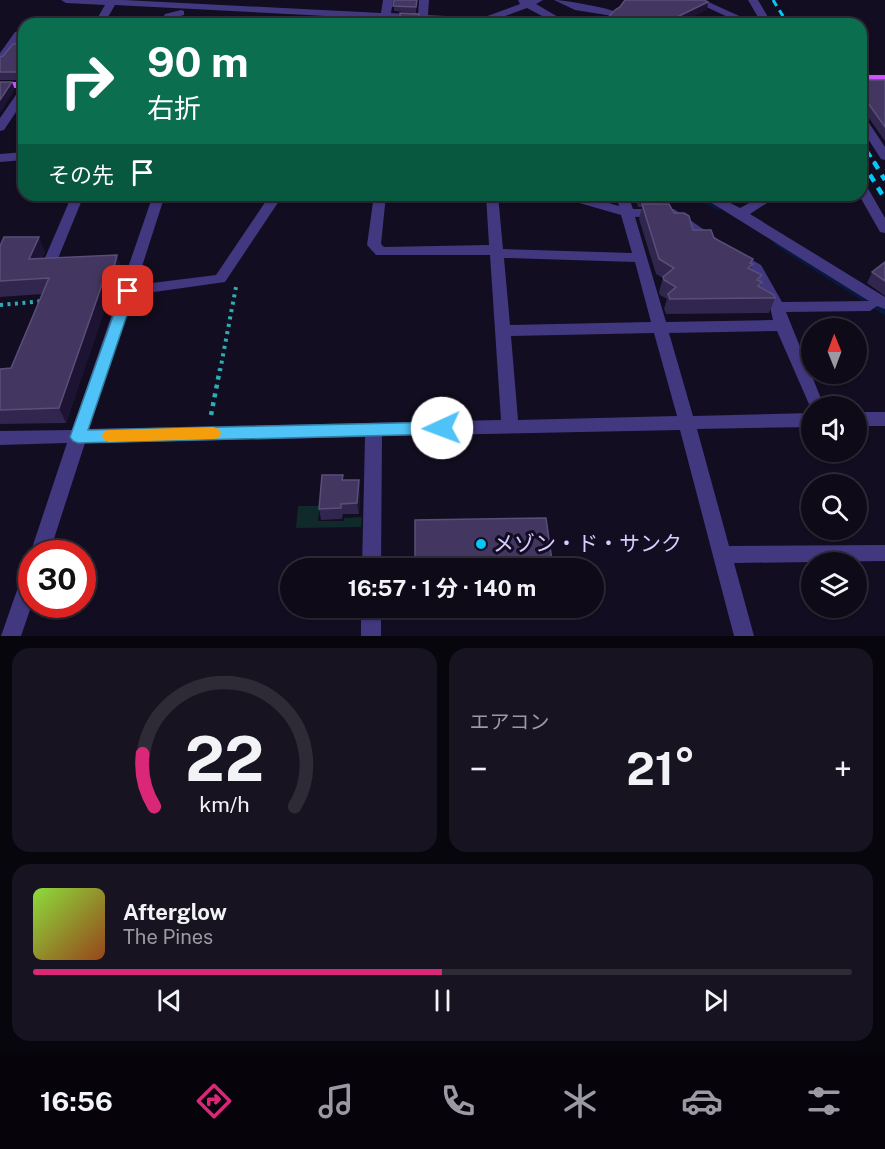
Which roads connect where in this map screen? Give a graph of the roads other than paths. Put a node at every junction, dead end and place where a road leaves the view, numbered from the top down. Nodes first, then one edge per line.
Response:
1 (66, 0) edge
2 (388, 0) edge
3 (424, 0) edge
4 (538, 0) edge
5 (558, 0) edge
6 (696, 0) edge
7 (753, 0) edge
8 (523, 2) edge
9 (111, 3) junction
10 (182, 6) edge
11 (613, 13) edge
12 (386, 16) junction
13 (102, 18) edge
14 (168, 18) edge
15 (423, 18) joint
16 (489, 18) edge
17 (554, 18) edge
18 (738, 18) edge
19 (764, 18) edge
20 (18, 35) edge
21 (0, 61) edge
22 (867, 78) edge
23 (883, 79) edge
24 (18, 85) edge
25 (0, 86) edge
26 (18, 101) edge
27 (0, 127) edge
28 (867, 128) edge
29 (18, 156) edge
30 (885, 156) edge
31 (0, 158) edge
32 (867, 198) edge
33 (76, 201) edge
34 (156, 201) edge
35 (273, 201) edge
36 (379, 201) edge
37 (493, 201) edge
38 (587, 201) edge
39 (624, 201) edge
40 (717, 201) edge
41 (762, 201) edge
42 (627, 213) junction
43 (740, 213) junction
44 (885, 229) edge
45 (497, 253) junction
46 (640, 258) junction
47 (70, 266) edge
48 (128, 291) junction
49 (877, 305) edge
50 (777, 307) junction
51 (782, 325) junction
52 (659, 328) junction
53 (504, 331) junction
54 (812, 396) edge
55 (867, 419) edge
56 (885, 419) edge
57 (801, 420) edge
58 (688, 423) junction
59 (510, 427) junction
60 (374, 430) junction
61 (78, 437) junction
62 (0, 438) edge
63 (44, 540) edge
64 (885, 553) edge
65 (722, 555) junction
66 (372, 558) edge
67 (18, 616) edge
68 (371, 618) edge
69 (11, 636) edge
70 (371, 636) edge
71 (744, 636) edge

1 - 9 street
2 - 12 street
3 - 15 street
4 - 8 street
5 - 11 street
6 - 18 street
7 - 19 street
8 - 16 street
8 - 17 street
9 - 10 street
9 - 13 street
10 - 12 street
10 - 14 street
12 - 15 street
20 - 21 street
22 - 23 main road
24 - 25 main road
26 - 27 street
28 - 30 street
29 - 31 street
32 - 44 street
33 - 47 street
34 - 48 street
35 - 48 street
36 - 45 street
37 - 45 street
38 - 42 street
39 - 42 street
40 - 43 street
41 - 43 street
42 - 46 street
42 - 50 street
43 - 49 street
45 - 46 street
45 - 53 street
46 - 52 street
48 - 61 street
49 - 50 street
50 - 51 street
51 - 52 street
51 - 54 street
52 - 53 street
52 - 58 street
53 - 59 street
55 - 56 street
57 - 58 street
58 - 59 street
58 - 65 street
59 - 60 street
60 - 61 street
60 - 66 street
61 - 62 street
61 - 63 street
64 - 65 street
65 - 71 street
67 - 69 street
68 - 70 street

